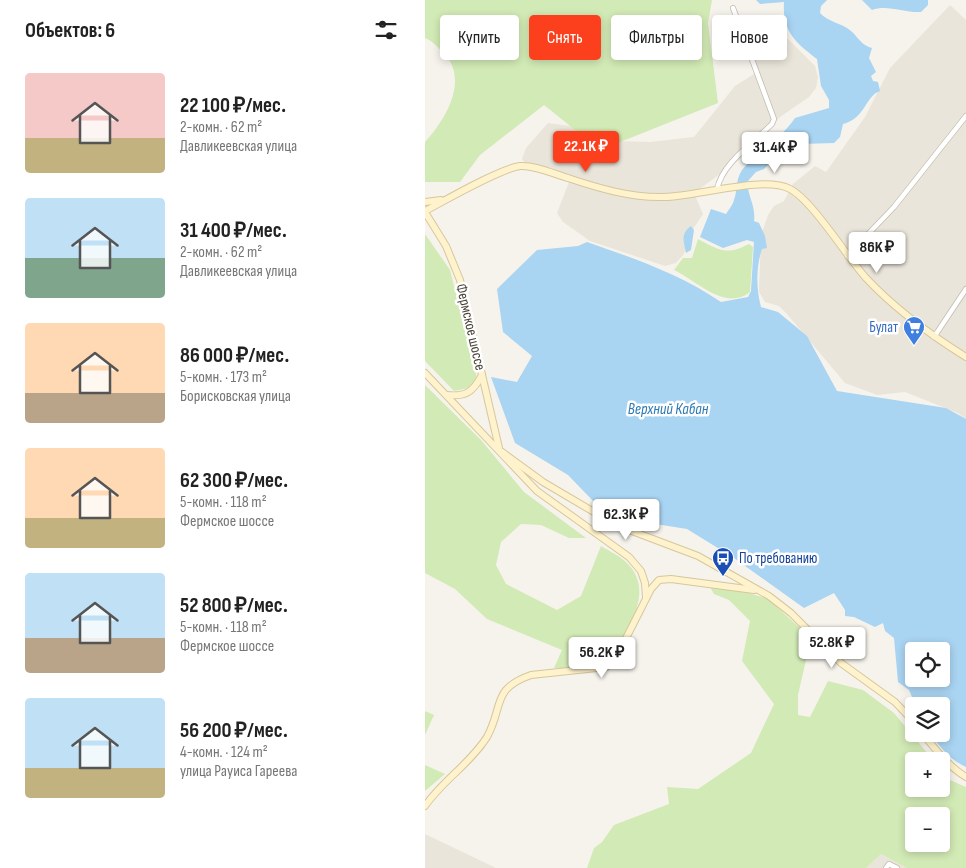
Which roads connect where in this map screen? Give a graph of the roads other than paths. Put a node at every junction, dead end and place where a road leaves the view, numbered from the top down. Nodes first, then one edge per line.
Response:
1 (733, 8) dead end
2 (966, 116) edge
3 (717, 190) junction
4 (452, 197) junction
5 (425, 202) edge
6 (425, 212) edge
7 (847, 256) junction
8 (966, 289) edge
9 (934, 337) junction
10 (966, 357) edge
11 (425, 373) edge
12 (482, 375) junction
13 (447, 395) junction
14 (501, 451) junction
15 (769, 596) junction
16 (646, 599) junction
17 (905, 713) edge
18 (929, 742) edge
19 (966, 777) edge
20 (425, 806) edge
21 (886, 868) edge
22 (897, 868) edge

1 - 3 street
2 - 7 street
3 - 4 street
3 - 7 street
4 - 5 street
4 - 6 street, Фермское шоссе
6 - 12 street, Фермское шоссе
7 - 9 street
8 - 9 street
9 - 10 street
11 - 13 street, Фермское шоссе
12 - 13 street
12 - 14 street, Фермское шоссе
13 - 14 street, Фермское шоссе
14 - 15 street, Фермское шоссе
14 - 16 street, Фермское шоссе
15 - 16 street
15 - 17 street, Фермское шоссе
16 - 20 street
18 - 19 street
21 - 22 street

